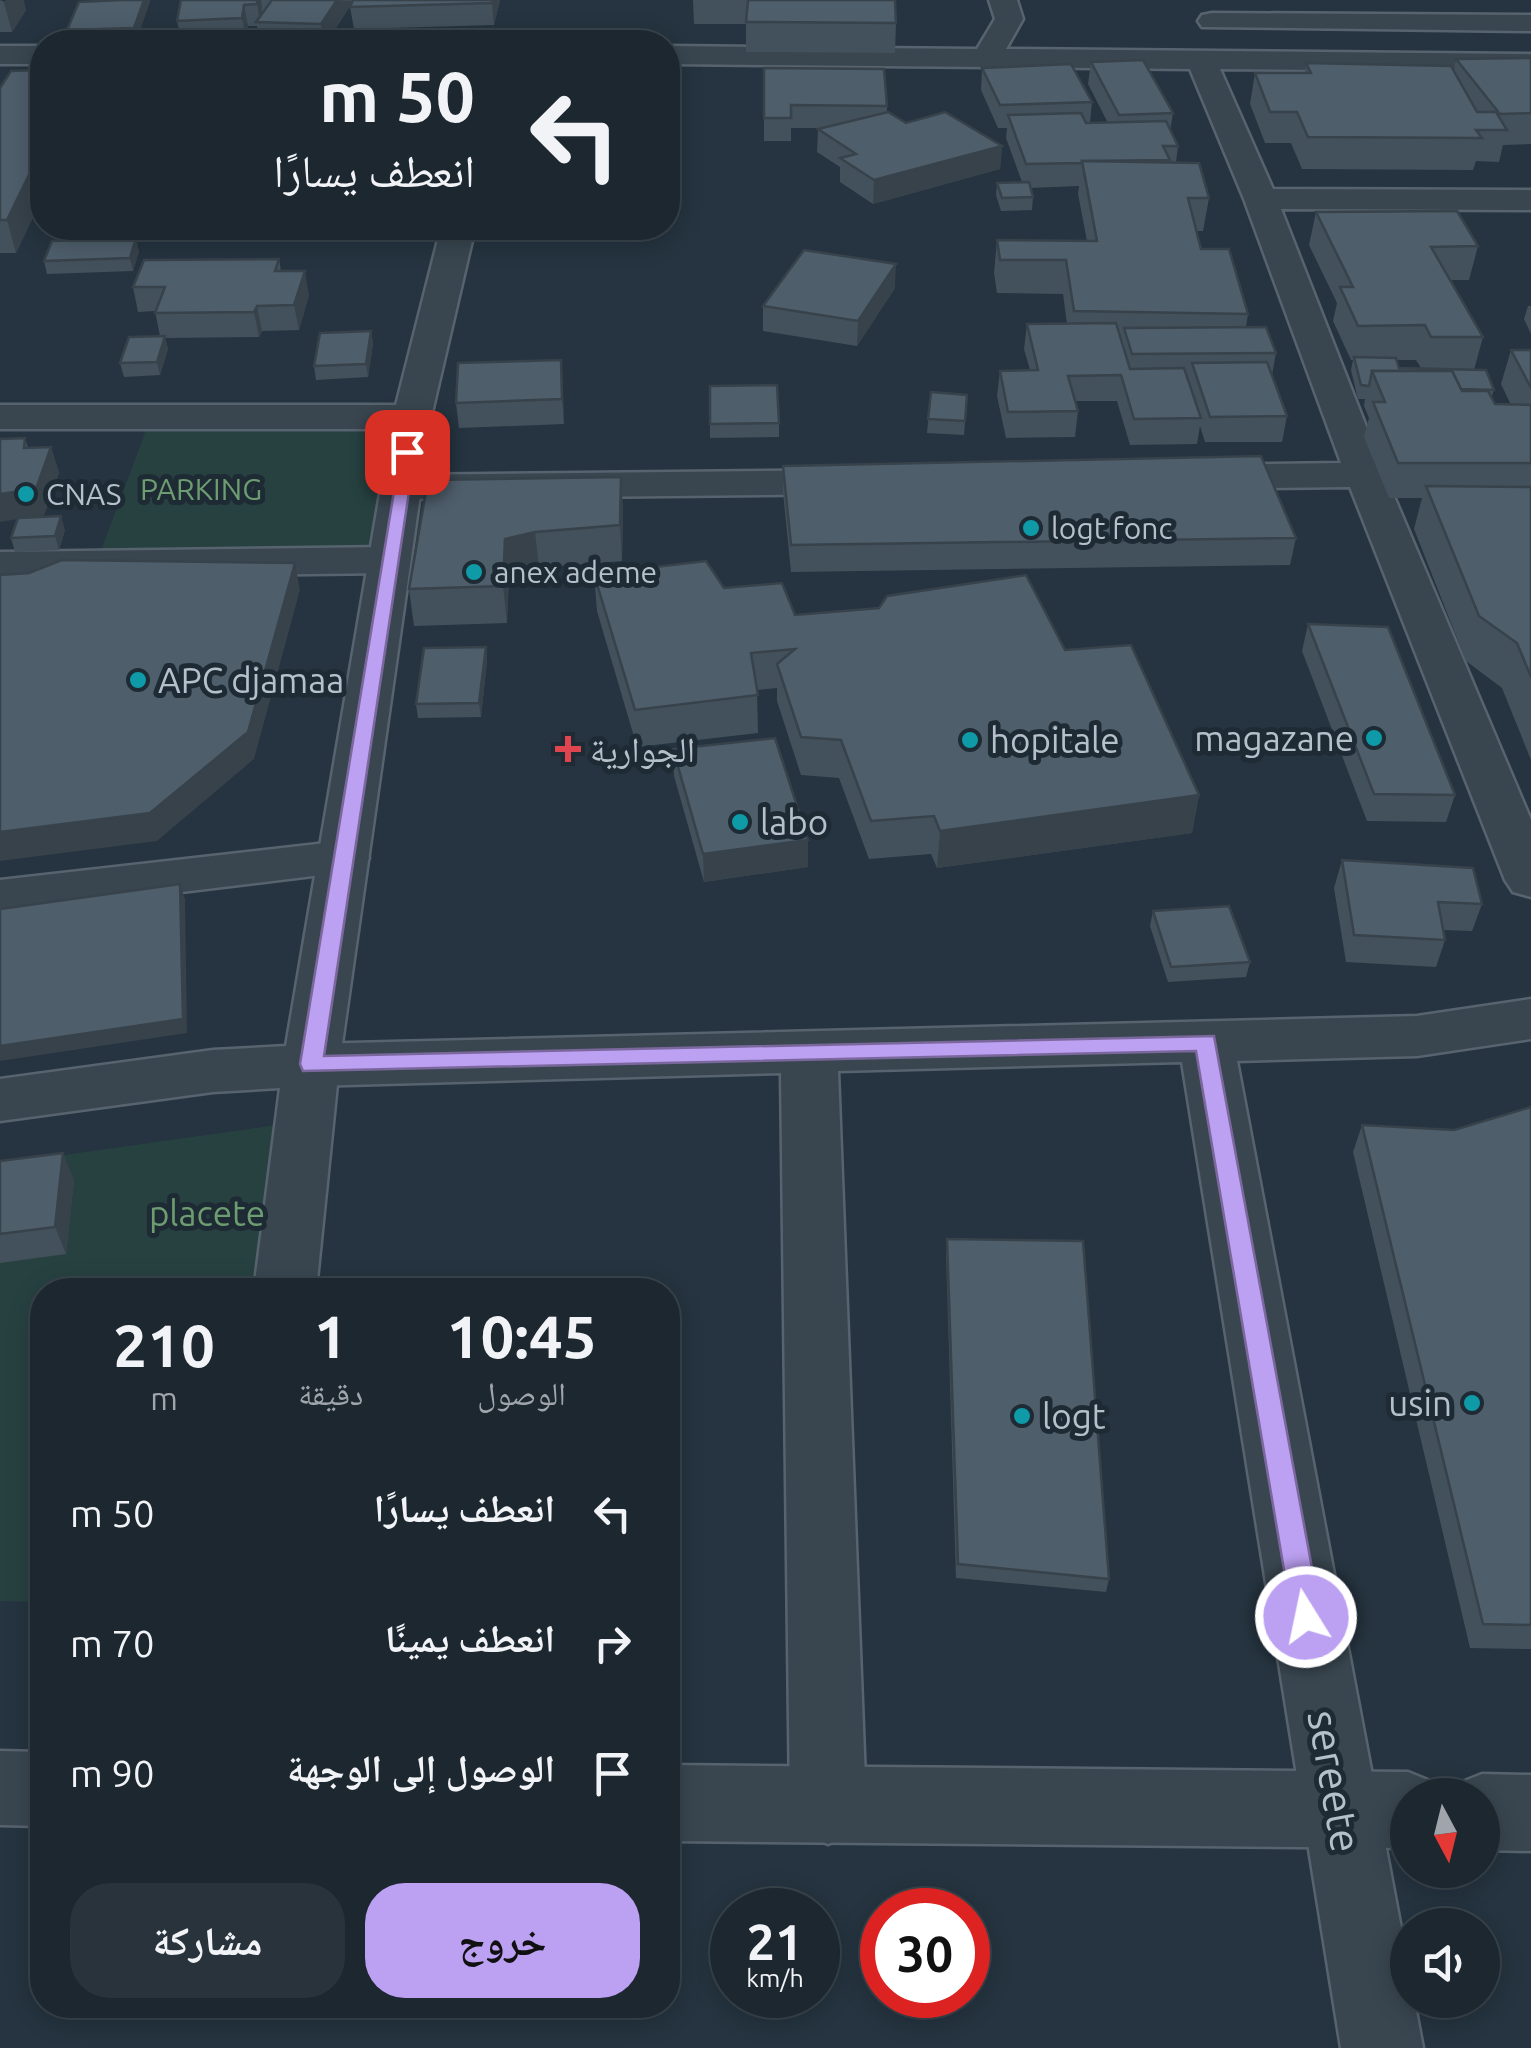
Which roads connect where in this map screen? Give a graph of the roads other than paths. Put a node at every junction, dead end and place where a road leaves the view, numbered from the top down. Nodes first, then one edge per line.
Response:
1 (1013, 13) edge
2 (1183, 20) dead end
3 (1531, 23) edge
4 (0, 55) edge
5 (30, 55) edge
6 (680, 56) edge
7 (988, 56) junction
8 (1201, 59) junction
9 (1531, 62) edge
10 (1262, 199) junction
11 (1531, 200) edge
12 (455, 240) edge
13 (0, 417) edge
14 (412, 417) junction
15 (1365, 475) junction
16 (1148, 478) edge
17 (893, 481) edge
18 (401, 488) junction
19 (390, 560) junction
20 (0, 565) edge
21 (344, 858) junction
22 (1531, 880) edge
23 (0, 897) edge
24 (1531, 1019) edge
25 (1206, 1042) junction
26 (808, 1049) junction
27 (311, 1064) junction
28 (0, 1100) edge
29 (286, 1278) edge
30 (0, 1788) edge
31 (30, 1789) edge
32 (680, 1802) edge
33 (828, 1806) junction
34 (1374, 1809) edge
35 (1500, 1813) edge
36 (1531, 1814) edge
37 (1382, 2048) edge

1 - 7 street
2 - 3 street
4 - 5 street
6 - 7 street
7 - 8 street
8 - 9 street
8 - 10 street
10 - 11 street
10 - 15 street
12 - 14 street
13 - 14 street
14 - 18 street
15 - 16 street
15 - 22 street
17 - 18 street
18 - 19 street
19 - 20 street
19 - 21 street
21 - 23 street
21 - 27 street
24 - 25 street
25 - 26 street
25 - 34 street, sereete
26 - 27 street
26 - 33 street
27 - 28 street
27 - 29 street
30 - 31 street
32 - 33 street
33 - 34 street
34 - 37 street, sereete
35 - 36 street

